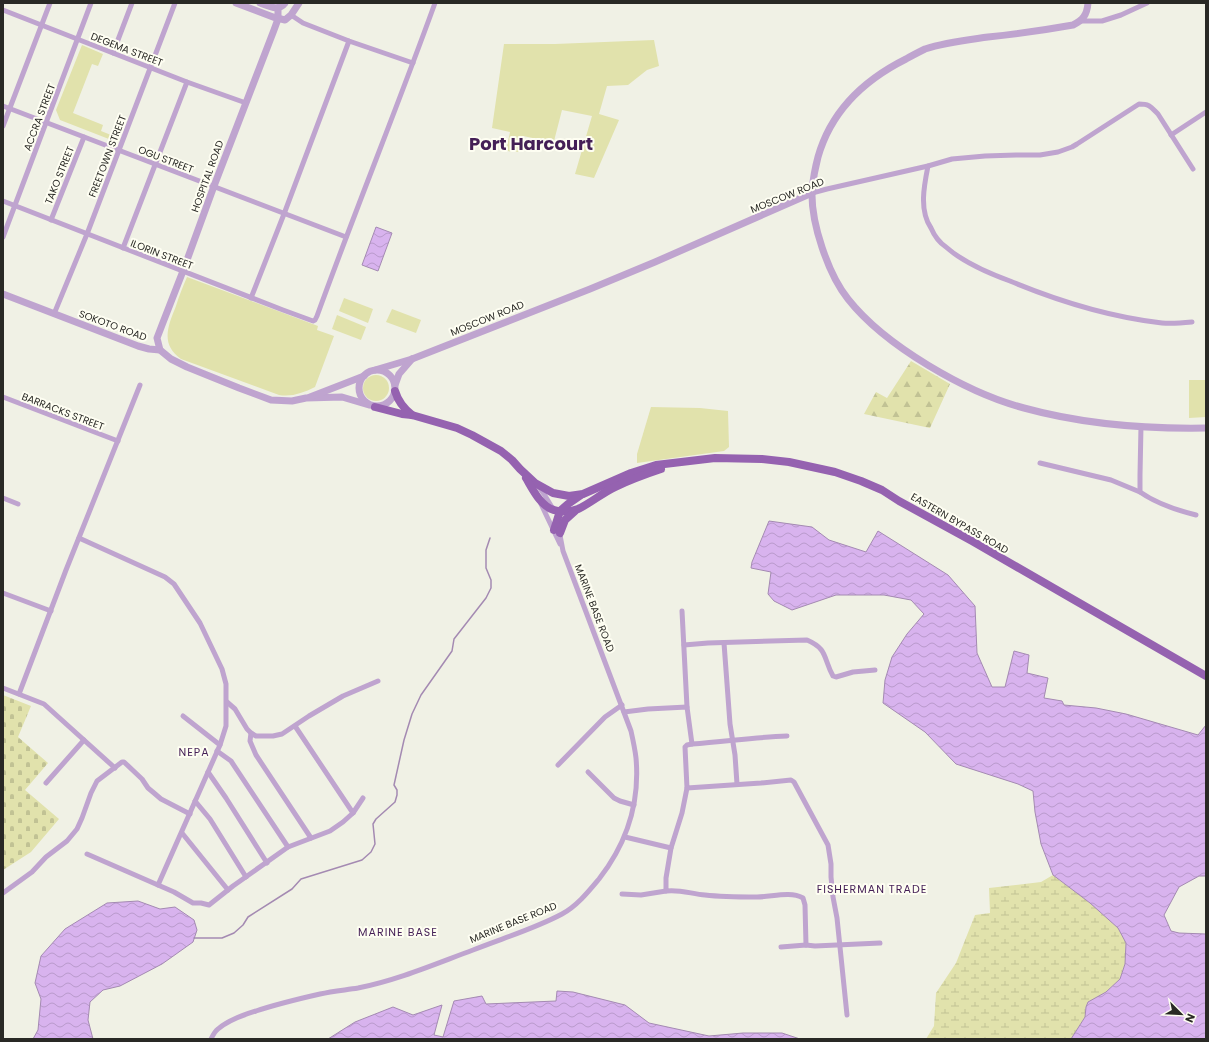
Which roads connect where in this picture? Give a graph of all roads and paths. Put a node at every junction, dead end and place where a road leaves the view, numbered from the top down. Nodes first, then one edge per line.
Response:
1 (50, 3) edge
2 (91, 3) edge
3 (132, 3) edge
4 (175, 3) edge
5 (236, 3) edge
6 (260, 3) edge
7 (285, 3) edge
8 (299, 3) edge
9 (435, 3) edge
10 (1088, 3) edge
11 (1147, 3) edge
12 (278, 8) junction
13 (3, 10) edge
14 (291, 15) junction
15 (278, 19) junction
16 (1080, 21) junction
17 (42, 24) junction
18 (77, 39) junction
19 (349, 40) junction
20 (113, 53) junction
21 (413, 63) junction
22 (150, 67) junction
23 (187, 82) junction
24 (246, 103) junction
25 (3, 106) edge
26 (10, 109) junction
27 (1206, 112) edge
28 (47, 122) junction
29 (3, 126) edge
30 (1171, 135) junction
31 (84, 137) junction
32 (118, 150) junction
33 (154, 164) junction
34 (928, 166) junction
35 (1193, 169) dead end
36 (214, 186) junction
37 (812, 193) junction
38 (3, 201) edge
39 (15, 206) junction
40 (284, 214) junction
41 (51, 220) junction
42 (87, 234) junction
43 (346, 236) junction
44 (3, 237) edge
45 (123, 248) junction
46 (183, 271) junction
47 (3, 294) edge
48 (251, 298) junction
49 (54, 314) junction
50 (1192, 322) dead end
51 (160, 350) junction
52 (412, 359) junction
53 (375, 370) junction
54 (364, 375) junction
55 (140, 384) dead end
56 (395, 388) junction
57 (3, 397) edge
58 (306, 398) junction
59 (372, 406) junction
60 (412, 415) junction
61 (1141, 426) junction
62 (1206, 428) edge
63 (118, 441) junction
64 (681, 463) junction
65 (1040, 463) dead end
66 (520, 469) junction
67 (535, 483) junction
68 (1140, 492) junction
69 (583, 494) junction
70 (3, 498) edge
71 (539, 499) junction
72 (18, 504) dead end
73 (577, 510) junction
74 (557, 511) junction
75 (1196, 515) dead end
76 (557, 531) junction
77 (79, 538) junction
78 (3, 593) edge
79 (51, 611) junction
80 (682, 611) dead end
81 (724, 643) junction
82 (684, 645) junction
83 (875, 670) dead end
84 (1206, 676) edge
85 (378, 681) dead end
86 (3, 688) edge
87 (19, 694) junction
88 (227, 702) junction
89 (622, 705) junction
90 (687, 707) junction
91 (624, 712) junction
92 (183, 716) dead end
93 (295, 726) junction
94 (251, 733) junction
95 (787, 736) dead end
96 (84, 740) junction
97 (733, 741) junction
98 (692, 744) junction
99 (220, 745) junction
100 (217, 751) junction
101 (558, 764) dead end
102 (115, 768) junction
103 (208, 772) junction
104 (588, 772) dead end
105 (46, 783) dead end
106 (737, 784) junction
107 (687, 788) junction
108 (363, 798) dead end
109 (195, 801) junction
110 (634, 805) junction
111 (353, 813) junction
112 (190, 814) junction
113 (182, 833) junction
114 (625, 837) junction
115 (311, 838) junction
116 (288, 847) junction
117 (671, 848) junction
118 (88, 854) dead end
119 (267, 863) junction
120 (246, 876) junction
121 (158, 885) junction
122 (228, 890) junction
123 (666, 891) junction
124 (3, 893) edge
125 (622, 894) dead end
126 (880, 943) dead end
127 (806, 945) junction
128 (839, 945) junction
129 (781, 947) dead end
130 (848, 1016) dead end
131 (211, 1039) edge

1 - 17 street
2 - 18 street, ACCRA STREET
3 - 20 street
4 - 22 street, FREETOWN STREET
5 - 15 street
6 - 12 street
7 - 12 street
8 - 14 street
9 - 21 street
10 - 16 street
11 - 16 street
12 - 15 street, HOSPITAL ROAD
13 - 17 street, DEGEMA STREET
14 - 15 street
14 - 19 street
15 - 24 street, HOSPITAL ROAD
16 - 37 street
17 - 18 street, DEGEMA STREET
17 - 26 street
18 - 20 street, DEGEMA STREET
18 - 28 street, ACCRA STREET
19 - 21 street
19 - 40 street
20 - 22 street, DEGEMA STREET
21 - 43 street
22 - 23 street, DEGEMA STREET
22 - 32 street, FREETOWN STREET
23 - 24 street, DEGEMA STREET
23 - 33 street
24 - 36 street, HOSPITAL ROAD
25 - 26 street, OGU STREET
26 - 28 street, OGU STREET
26 - 29 street
27 - 30 street
28 - 31 street, OGU STREET
28 - 39 street, ACCRA STREET
30 - 34 street, MOSCOW ROAD
30 - 35 street, MOSCOW ROAD
31 - 32 street, OGU STREET
31 - 41 street, TAKO STREET
32 - 33 street, OGU STREET
32 - 42 street, FREETOWN STREET
33 - 36 street, OGU STREET
33 - 45 street
34 - 37 street, MOSCOW ROAD
34 - 50 street
36 - 40 street, OGU STREET
36 - 46 street, HOSPITAL ROAD
37 - 52 street, MOSCOW ROAD
37 - 61 street
38 - 39 street, ILORIN STREET
39 - 41 street, ILORIN STREET
39 - 44 street, ACCRA STREET
40 - 43 street, OGU STREET
40 - 48 street
41 - 42 street, ILORIN STREET
42 - 45 street, ILORIN STREET
42 - 49 street, FREETOWN STREET
43 - 48 street, ILORIN STREET
45 - 46 street, ILORIN STREET
46 - 48 street, ILORIN STREET
46 - 51 street, HOSPITAL ROAD
47 - 49 street, SOKOTO ROAD
49 - 51 street, SOKOTO ROAD
51 - 58 street, SOKOTO ROAD
52 - 53 street, MOSCOW ROAD
52 - 56 street, MOSCOW ROAD
53 - 54 street
53 - 56 street
54 - 58 street, SOKOTO ROAD
54 - 59 street
55 - 63 street
56 - 59 street
56 - 60 main road
57 - 63 street, BARRACKS STREET
58 - 59 street, SOKOTO ROAD
59 - 60 main road
60 - 66 main road
61 - 62 street
61 - 68 street
63 - 77 street
64 - 69 main road, EASTERN BYPASS ROAD
64 - 73 main road, EASTERN BYPASS ROAD
64 - 84 main road, EASTERN BYPASS ROAD
65 - 68 street
66 - 67 main road
66 - 71 main road
67 - 69 main road, EASTERN BYPASS ROAD
67 - 74 street
68 - 75 street
69 - 74 main road
70 - 72 street
71 - 74 main road
71 - 76 street, MARINE BASE ROAD
73 - 74 main road, EASTERN BYPASS ROAD
73 - 76 main road
74 - 76 main road
76 - 89 street, MARINE BASE ROAD
77 - 79 street
77 - 88 street
78 - 79 street
79 - 87 street
80 - 82 street
81 - 82 street
81 - 83 street
81 - 97 street
82 - 90 street
85 - 93 street
86 - 87 street
87 - 96 street
88 - 94 street
88 - 99 street
89 - 91 street, MARINE BASE ROAD
89 - 101 street
90 - 91 street
90 - 98 street
91 - 110 street, MARINE BASE ROAD
92 - 99 street
93 - 94 street
93 - 111 street
94 - 115 street
95 - 97 street
96 - 102 street
96 - 105 street
97 - 98 street
97 - 106 street
98 - 107 street
99 - 100 street
100 - 103 street
100 - 116 street
102 - 112 street
102 - 124 street
103 - 109 street
103 - 119 street
104 - 110 street
106 - 107 street
106 - 128 street
107 - 117 street
108 - 111 street
109 - 112 street
109 - 120 street
110 - 114 street, MARINE BASE ROAD
111 - 115 street
112 - 113 street
113 - 121 street
113 - 122 street
114 - 117 street
114 - 131 street, MARINE BASE ROAD
115 - 116 street
116 - 119 street
117 - 123 street
118 - 121 street
119 - 120 street
120 - 122 street
121 - 122 street
123 - 125 street
123 - 127 street
126 - 128 street
127 - 128 street
127 - 129 street
128 - 130 street

